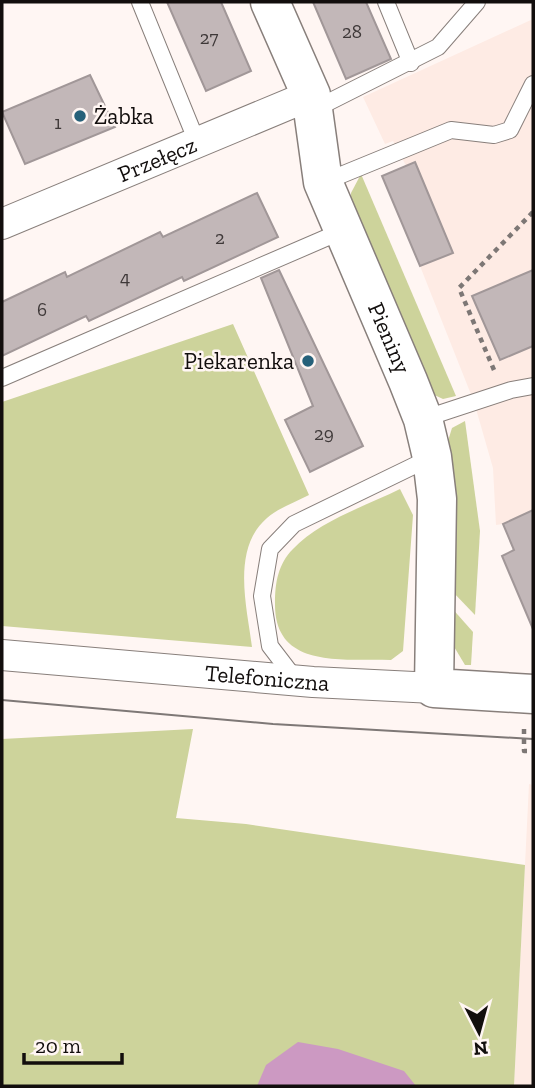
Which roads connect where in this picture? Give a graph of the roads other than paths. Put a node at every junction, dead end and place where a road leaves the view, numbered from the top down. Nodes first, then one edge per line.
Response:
1 (140, 2) edge
2 (270, 2) edge
3 (386, 2) edge
4 (477, 2) edge
5 (411, 63) junction
6 (533, 84) edge
7 (312, 102) junction
8 (197, 142) junction
9 (323, 183) junction
10 (2, 224) edge
11 (342, 231) junction
12 (2, 378) edge
13 (533, 386) edge
14 (423, 419) junction
15 (432, 457) junction
16 (2, 655) edge
17 (296, 680) junction
18 (434, 688) junction
19 (533, 694) edge

1 - 8 lane
2 - 7 street, Pieniny
3 - 5 lane
4 - 5 lane
5 - 7 lane
6 - 9 lane
7 - 8 street, Przełęcz
7 - 9 street, Pieniny
8 - 10 street, Przełęcz
9 - 11 street, Pieniny
11 - 12 lane
11 - 14 street, Pieniny
13 - 14 lane
14 - 15 street, Pieniny
15 - 17 lane
15 - 18 street, Pieniny
16 - 17 street, Telefoniczna
17 - 18 street, Telefoniczna
18 - 19 street, Telefoniczna

